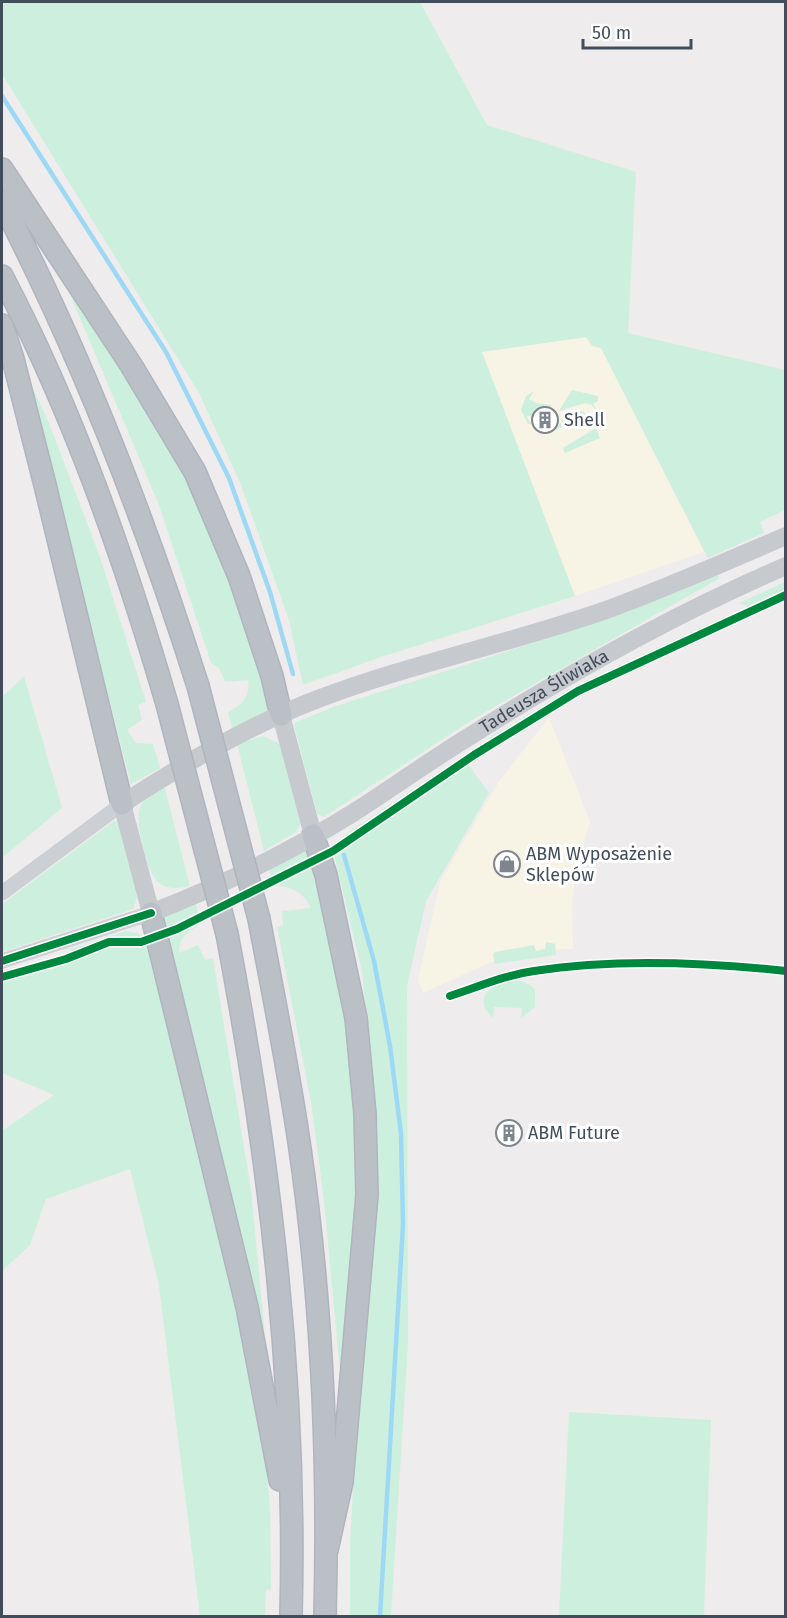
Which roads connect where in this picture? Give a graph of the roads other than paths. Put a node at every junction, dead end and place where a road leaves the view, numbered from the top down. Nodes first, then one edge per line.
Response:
1 (2, 169) edge
2 (2, 202) edge
3 (2, 276) edge
4 (2, 325) edge
5 (786, 536) edge
6 (786, 566) edge
7 (281, 715) junction
8 (122, 804) junction
9 (313, 835) junction
10 (2, 893) edge
11 (151, 913) junction
12 (2, 961) edge
13 (786, 971) edge
14 (450, 996) dead end
15 (293, 1548) junction
16 (327, 1550) junction
17 (291, 1617) edge
18 (325, 1617) edge

1 - 7 highway
2 - 16 highway, bridge
3 - 15 highway, bridge
4 - 8 highway
5 - 7 main road
6 - 9 main road, Tadeusza Śliwiaka
7 - 8 main road
7 - 9 main road
8 - 10 street
8 - 11 main road
9 - 11 main road, Tadeusza Śliwiaka
9 - 16 highway
11 - 12 street
11 - 15 highway
13 - 14 street
15 - 17 highway
16 - 18 highway

